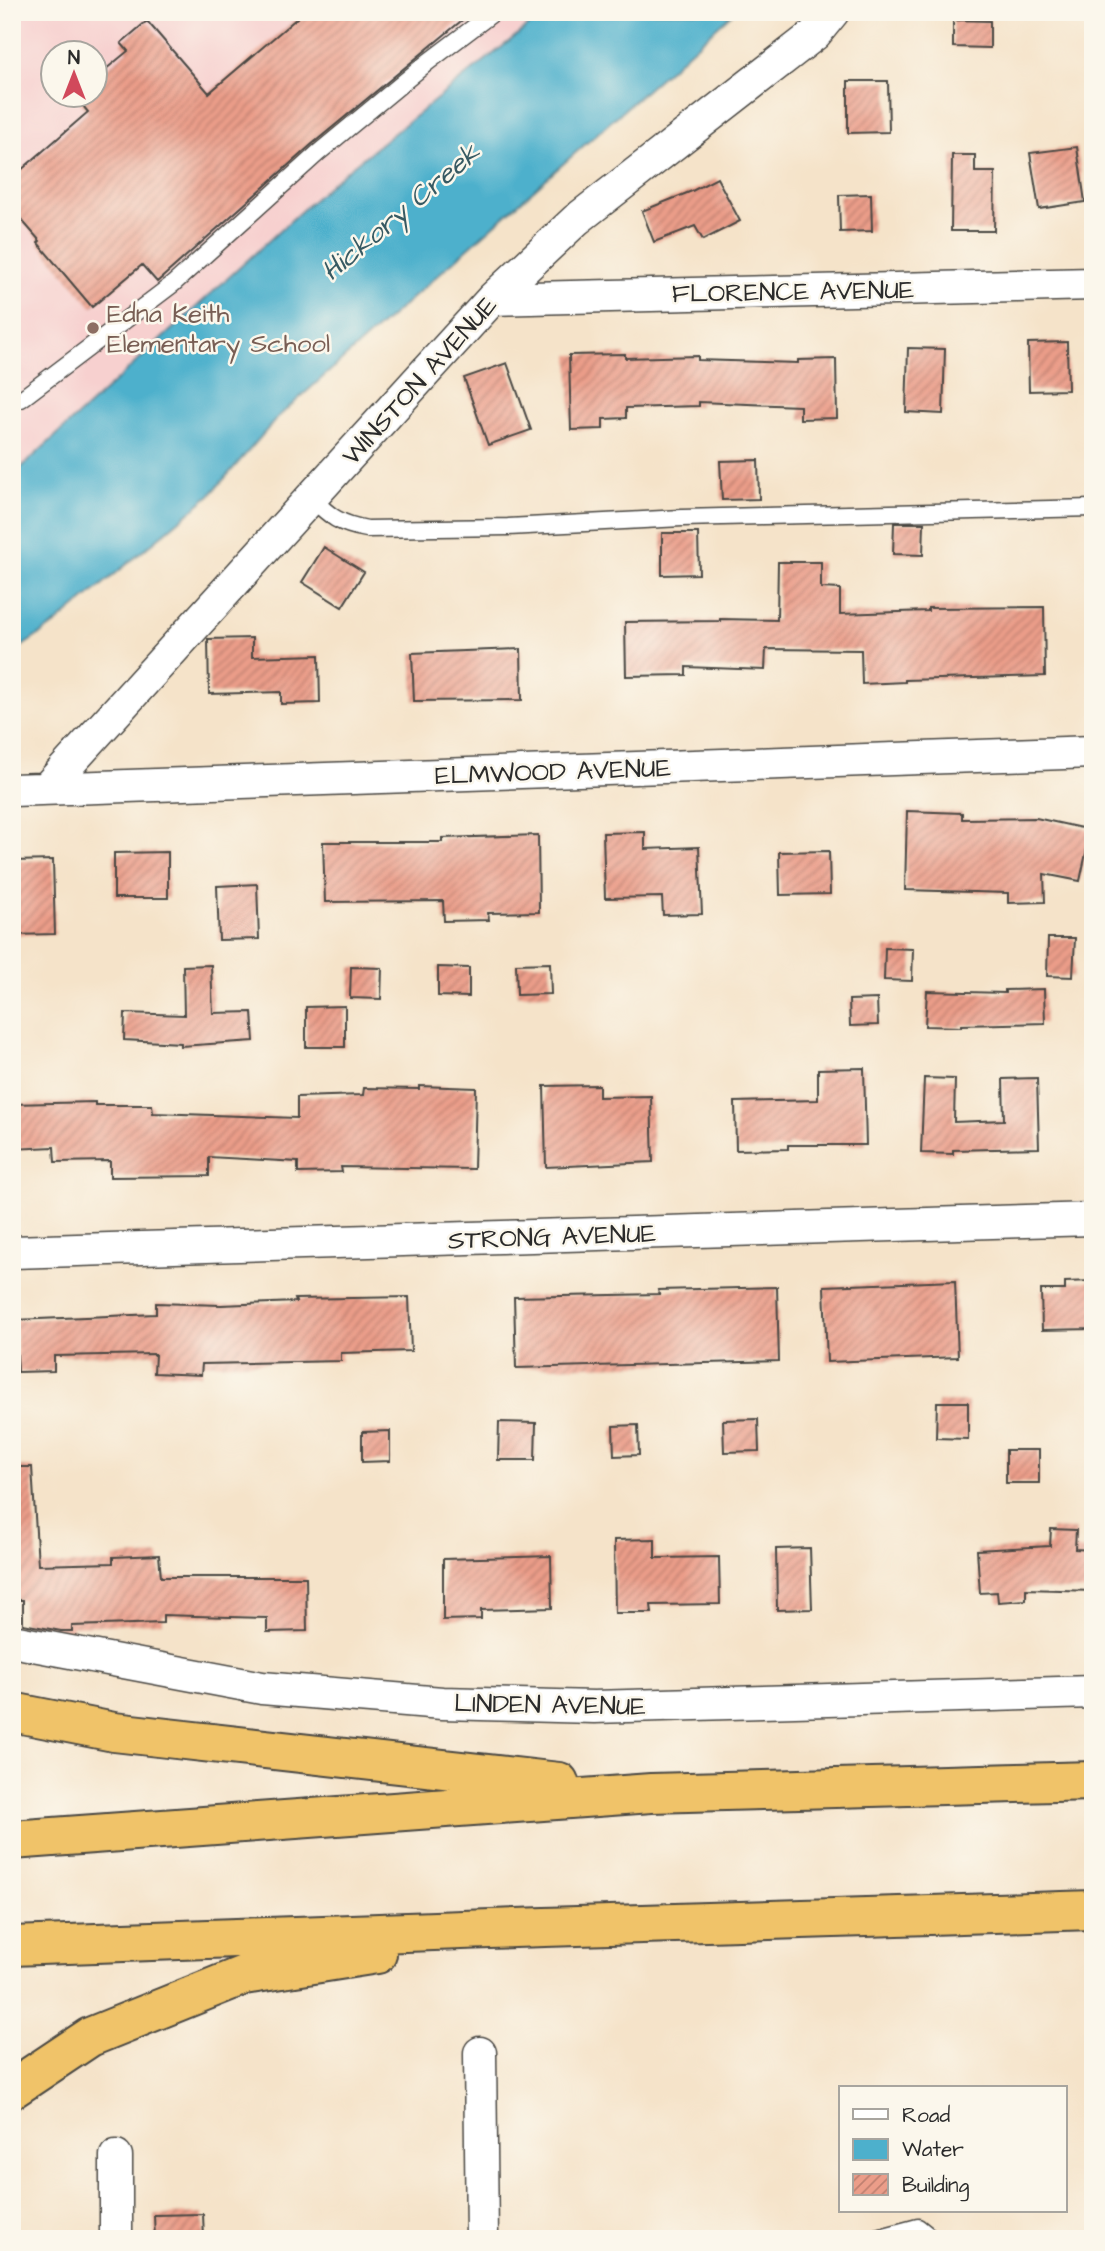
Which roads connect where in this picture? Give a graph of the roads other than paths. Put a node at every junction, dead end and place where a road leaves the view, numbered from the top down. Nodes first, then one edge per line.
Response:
1 (495, 12) edge
2 (833, 12) edge
3 (1093, 284) edge
4 (492, 299) junction
5 (12, 400) edge
6 (311, 498) junction
7 (1093, 508) edge
8 (1093, 752) edge
9 (46, 789) junction
10 (12, 790) edge
11 (1093, 1219) edge
12 (12, 1252) edge
13 (12, 1641) edge
14 (1093, 1692) edge
15 (12, 1712) edge
16 (1093, 1781) edge
17 (651, 1793) junction
18 (12, 1840) edge
19 (1093, 1910) edge
20 (545, 1927) junction
21 (12, 1946) edge
22 (480, 2053) dead end
23 (12, 2089) edge
24 (116, 2157) dead end
25 (116, 2239) edge
26 (482, 2239) edge
27 (873, 2239) edge
28 (933, 2239) edge

1 - 5 lane
2 - 4 street, WINSTON AVENUE
3 - 4 street, FLORENCE AVENUE
4 - 6 street, WINSTON AVENUE
6 - 7 lane
6 - 9 street, WINSTON AVENUE
8 - 9 street, ELMWOOD AVENUE
9 - 10 street, ELMWOOD AVENUE
11 - 12 street, STRONG AVENUE
13 - 14 street, LINDEN AVENUE
15 - 17 highway
16 - 17 highway
17 - 18 highway
19 - 20 highway
20 - 21 highway
20 - 23 highway
22 - 26 street
24 - 25 street
27 - 28 lane

